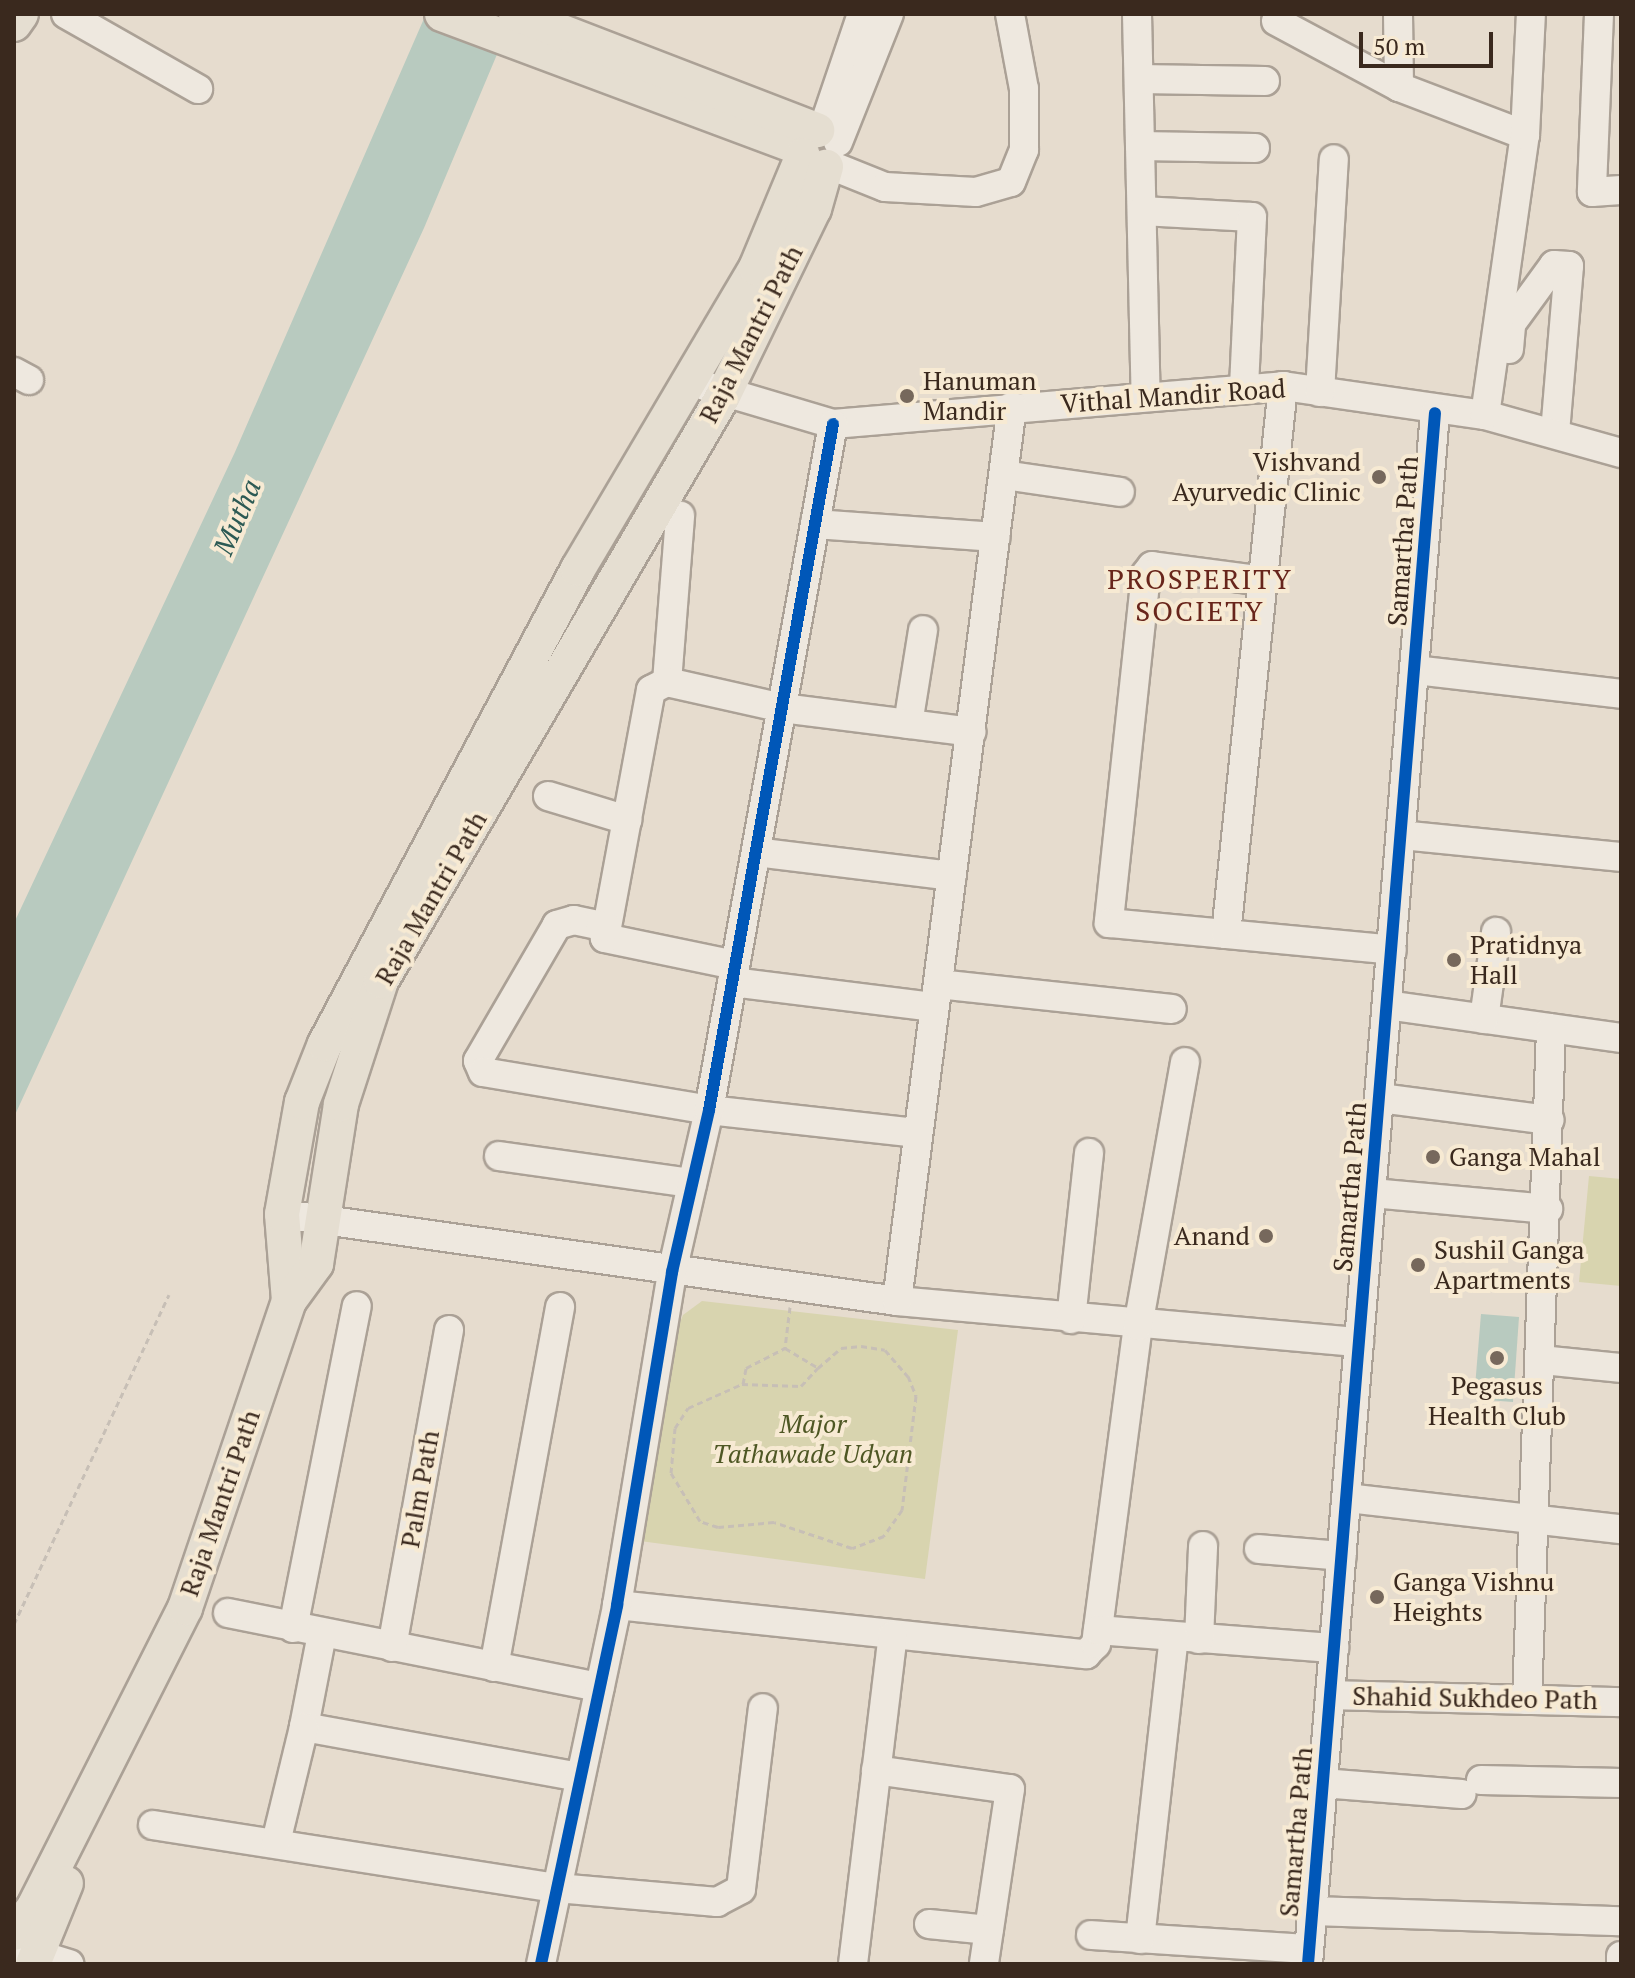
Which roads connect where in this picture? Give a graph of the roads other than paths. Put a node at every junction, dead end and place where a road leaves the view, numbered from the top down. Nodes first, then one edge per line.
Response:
1 (21, 14) edge
2 (66, 14) edge
3 (442, 14) edge
4 (516, 14) edge
5 (862, 14) edge
6 (889, 14) edge
7 (1010, 14) edge
8 (1137, 14) edge
9 (1398, 14) edge
10 (1531, 14) edge
11 (1599, 14) edge
12 (1276, 21) dead end
13 (14, 24) edge
14 (1305, 26) edge
15 (1139, 79) junction
16 (1265, 81) dead end
17 (1399, 87) junction
18 (198, 89) dead end
19 (754, 113) junction
20 (1525, 135) junction
21 (1140, 146) junction
22 (820, 148) junction
23 (1255, 148) dead end
24 (1334, 159) dead end
25 (1621, 190) edge
26 (1142, 211) junction
27 (1506, 385) dead end
28 (1283, 386) junction
29 (708, 388) junction
30 (1244, 389) junction
31 (1320, 392) junction
32 (1146, 396) junction
33 (1012, 406) junction
34 (1435, 413) junction
35 (1485, 415) junction
36 (833, 424) junction
37 (1555, 432) junction
38 (1621, 453) edge
39 (1004, 475) junction
40 (1120, 492) dead end
41 (680, 516) dead end
42 (815, 524) junction
43 (996, 537) junction
44 (1264, 581) junction
45 (923, 630) dead end
46 (1415, 670) junction
47 (667, 682) junction
48 (1621, 694) edge
49 (782, 708) junction
50 (908, 724) junction
51 (971, 732) junction
52 (548, 796) dead end
53 (627, 820) junction
54 (1401, 835) junction
55 (756, 852) junction
56 (1621, 857) edge
57 (952, 876) junction
58 (607, 927) junction
59 (1496, 932) dead end
60 (1226, 934) junction
61 (1392, 950) junction
62 (735, 968) junction
63 (936, 996) junction
64 (1387, 1005) junction
65 (1172, 1009) dead end
66 (1484, 1019) junction
67 (1551, 1028) junction
68 (1621, 1038) edge
69 (1185, 1062) dead end
70 (1380, 1098) junction
71 (709, 1110) junction
72 (1550, 1120) junction
73 (918, 1133) junction
74 (1089, 1153) dead end
75 (499, 1156) dead end
76 (692, 1183) junction
77 (1372, 1193) junction
78 (1548, 1209) junction
79 (282, 1214) junction
80 (321, 1220) junction
81 (672, 1272) junction
82 (289, 1301) junction
83 (897, 1301) junction
84 (357, 1306) dead end
85 (560, 1307) dead end
86 (1071, 1319) junction
87 (1138, 1326) junction
88 (449, 1330) dead end
89 (1359, 1342) junction
90 (1542, 1360) junction
91 (1621, 1368) edge
92 (1347, 1498) junction
93 (1535, 1521) junction
94 (1621, 1529) edge
95 (1203, 1546) dead end
96 (1259, 1549) dead end
97 (1342, 1556) junction
98 (617, 1605) junction
99 (228, 1613) dead end
100 (293, 1628) junction
101 (1098, 1630) junction
102 (322, 1634) junction
103 (893, 1635) junction
104 (1187, 1638) junction
105 (392, 1647) junction
106 (1334, 1648) junction
107 (494, 1667) junction
108 (600, 1687) junction
109 (1330, 1695) junction
110 (1527, 1700) junction
111 (1621, 1702) edge
112 (763, 1708) dead end
113 (304, 1727) junction
114 (876, 1770) junction
115 (579, 1777) junction
116 (1322, 1783) junction
117 (1621, 1783) edge
118 (88, 1803) junction
119 (153, 1825) dead end
120 (276, 1842) junction
121 (557, 1888) junction
122 (1312, 1911) junction
123 (1621, 1921) edge
124 (929, 1924) dead end
125 (989, 1930) junction
126 (14, 1933) edge
127 (1091, 1935) dead end
128 (1140, 1939) junction
129 (1621, 1956) edge
130 (1308, 1957) edge
131 (38, 1958) edge
132 (541, 1964) edge
133 (853, 1964) edge
134 (984, 1964) edge
135 (1621, 1964) edge

1 - 13 main road
2 - 18 street
3 - 19 main road
4 - 19 main road
5 - 22 street
6 - 22 street
7 - 22 street
8 - 15 street
9 - 17 street
10 - 20 street
11 - 25 street
12 - 14 street
14 - 17 street
15 - 16 street
15 - 21 street
17 - 20 street
19 - 22 main road
20 - 35 street
21 - 23 street
21 - 26 street
22 - 29 main road, Raja Mantri Path
22 - 29 main road, Raja Mantri Path
24 - 31 street
26 - 30 street
26 - 32 street
27 - 37 street
28 - 30 street, Vithal Mandir Road
28 - 31 street, Vithal Mandir Road
28 - 44 street
29 - 36 street, Vithal Mandir Road
29 - 79 main road
29 - 80 main road, Raja Mantri Path
30 - 32 street, Vithal Mandir Road
31 - 34 street, Vithal Mandir Road
32 - 33 street, Vithal Mandir Road
33 - 36 street, Vithal Mandir Road
33 - 39 street
34 - 35 street, Vithal Mandir Road
34 - 46 street, Samartha Path
35 - 37 street, Vithal Mandir Road
36 - 42 street
37 - 38 street, Vithal Mandir Road
39 - 40 street
39 - 43 street
41 - 47 street
42 - 43 street
42 - 49 street
43 - 51 street
44 - 60 street
44 - 60 street
45 - 50 street
46 - 48 street
46 - 54 street, Samartha Path
47 - 49 street
47 - 53 street
49 - 50 street
49 - 55 street
50 - 51 street
51 - 57 street
52 - 53 street
53 - 58 street
54 - 56 street
54 - 61 street, Samartha Path
55 - 57 street
55 - 62 street
57 - 63 street
58 - 62 street
58 - 71 street
59 - 66 street
60 - 61 street
61 - 64 street, Samartha Path
62 - 63 street
62 - 71 street
63 - 65 street
63 - 73 street
64 - 66 street
64 - 70 street, Samartha Path
66 - 67 street
67 - 68 street
67 - 72 street
69 - 87 street
70 - 72 street
70 - 77 street, Samartha Path
71 - 73 street
71 - 76 street
72 - 78 street
73 - 83 street
74 - 86 street
75 - 76 street
76 - 81 street
77 - 78 street
77 - 89 street, Samartha Path
78 - 90 street
79 - 80 street
79 - 82 main road
80 - 81 street
80 - 82 main road, Raja Mantri Path
81 - 83 street
81 - 98 street
82 - 118 main road, Raja Mantri Path
83 - 86 street
84 - 100 street
85 - 107 street
86 - 87 street
87 - 89 street
87 - 101 street
88 - 105 street, Palm Path
89 - 92 street, Samartha Path
90 - 91 street
90 - 93 street
92 - 93 street
92 - 97 street, Samartha Path
93 - 94 street
93 - 110 street
95 - 104 street
96 - 97 street
97 - 106 street, Samartha Path
98 - 103 street
98 - 108 street
99 - 100 street
100 - 102 street
101 - 103 street
101 - 104 street
102 - 105 street
102 - 113 street
103 - 114 street
104 - 106 street
104 - 128 street
105 - 107 street
106 - 109 street, Samartha Path
107 - 108 street
108 - 115 street
109 - 110 street, Shahid Sukhdeo Path
109 - 116 street, Samartha Path
110 - 111 street, Shahid Sukhdeo Path
112 - 121 street
113 - 115 street
113 - 120 street
114 - 125 street
114 - 133 street
115 - 121 street
116 - 117 street
116 - 122 street, Samartha Path
118 - 126 main road, Raja Mantri Path
118 - 131 main road, Raja Mantri Path
119 - 120 street
120 - 121 street
121 - 132 street
122 - 123 street
122 - 130 street, Samartha Path
124 - 125 street
125 - 134 street
127 - 128 street
128 - 130 street
129 - 135 street

